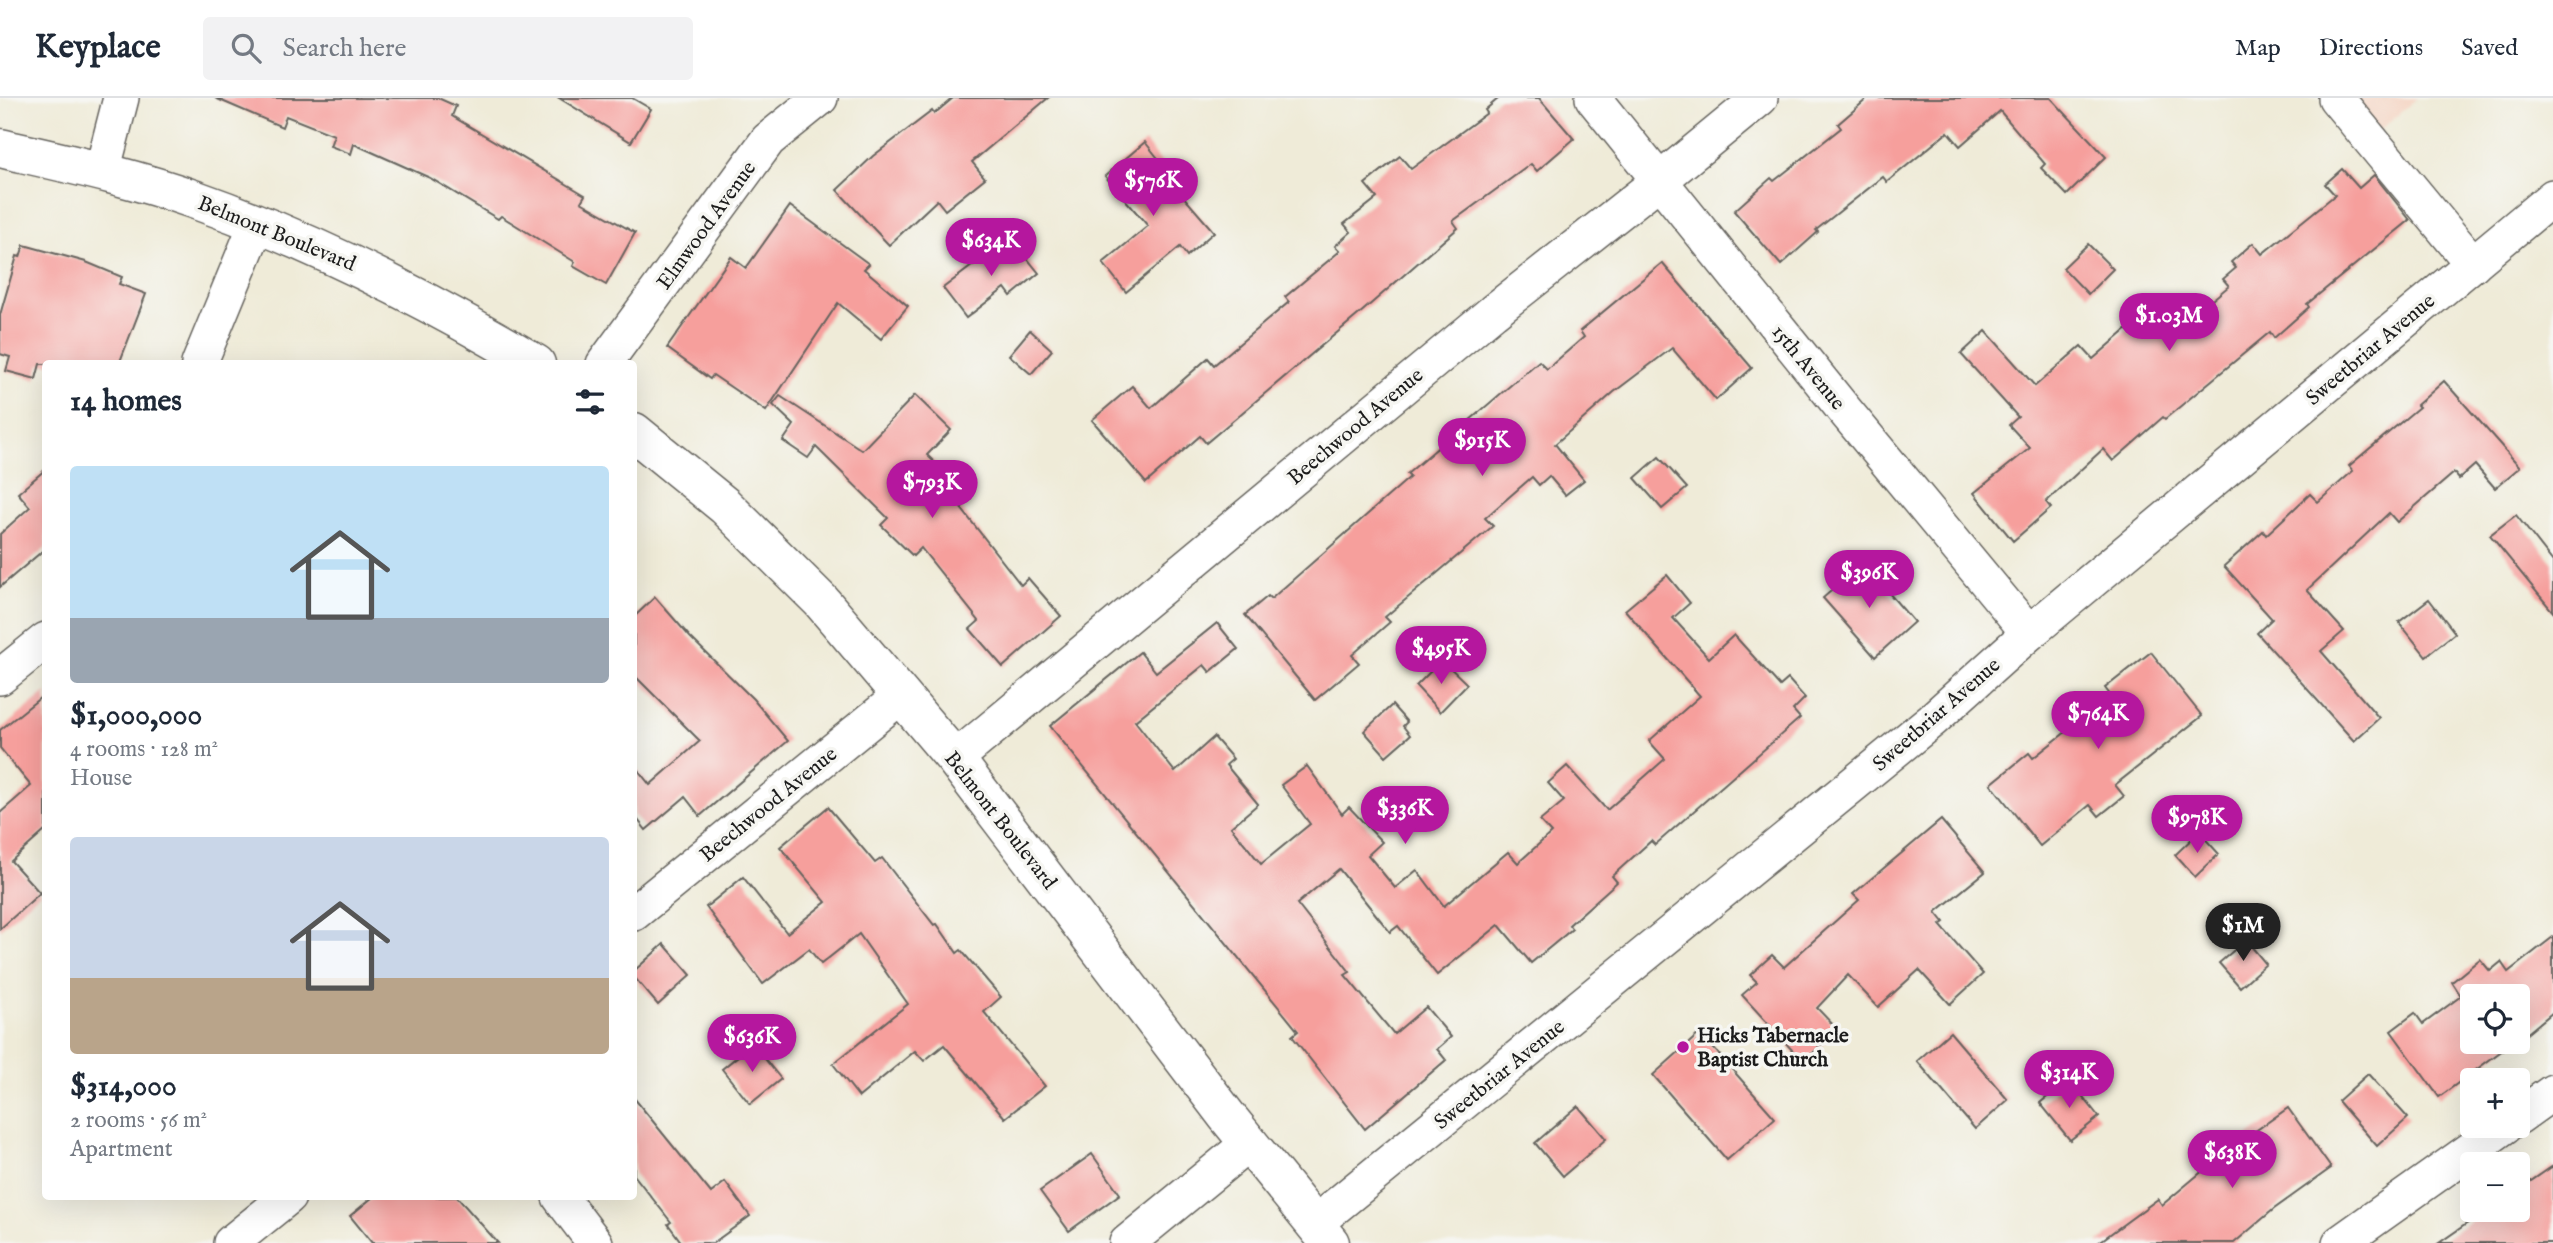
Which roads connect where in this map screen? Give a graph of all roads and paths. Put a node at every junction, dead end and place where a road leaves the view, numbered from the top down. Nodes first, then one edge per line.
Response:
1 (121, 98) edge
2 (820, 98) edge
3 (1593, 98) edge
4 (1760, 98) edge
5 (2336, 98) edge
6 (0, 148) edge
7 (102, 172) junction
8 (1659, 181) junction
9 (2553, 197) edge
10 (257, 223) junction
11 (2473, 264) junction
12 (201, 360) edge
13 (529, 360) edge
14 (607, 360) edge
15 (637, 434) edge
16 (2029, 633) junction
17 (42, 643) edge
18 (0, 677) edge
19 (902, 695) junction
20 (955, 759) junction
21 (637, 911) edge
22 (2553, 1092) edge
23 (2530, 1108) edge
24 (2488, 1138) edge
25 (1248, 1143) junction
26 (284, 1200) edge
27 (562, 1200) edge
28 (1322, 1233) edge
29 (232, 1243) edge
30 (595, 1243) edge
31 (1127, 1243) edge
32 (2340, 1243) edge

1 - 7 street
2 - 14 street, Elmwood Avenue
3 - 8 street, 15th Avenue
4 - 8 street, Beechwood Avenue
5 - 11 street
6 - 7 street, Belmont Boulevard
7 - 10 street, Belmont Boulevard
8 - 16 street, 15th Avenue
8 - 20 street, Beechwood Avenue
9 - 11 street, Sweetbriar Avenue
10 - 12 street
10 - 13 street, Belmont Boulevard
11 - 16 street, Sweetbriar Avenue
15 - 19 street, Belmont Boulevard
16 - 28 street, Sweetbriar Avenue
17 - 18 street
19 - 20 street, Belmont Boulevard
19 - 21 street, Beechwood Avenue
20 - 25 street, Belmont Boulevard
22 - 23 street
24 - 32 street
25 - 28 street, Belmont Boulevard
25 - 31 street
26 - 29 street
27 - 30 street

